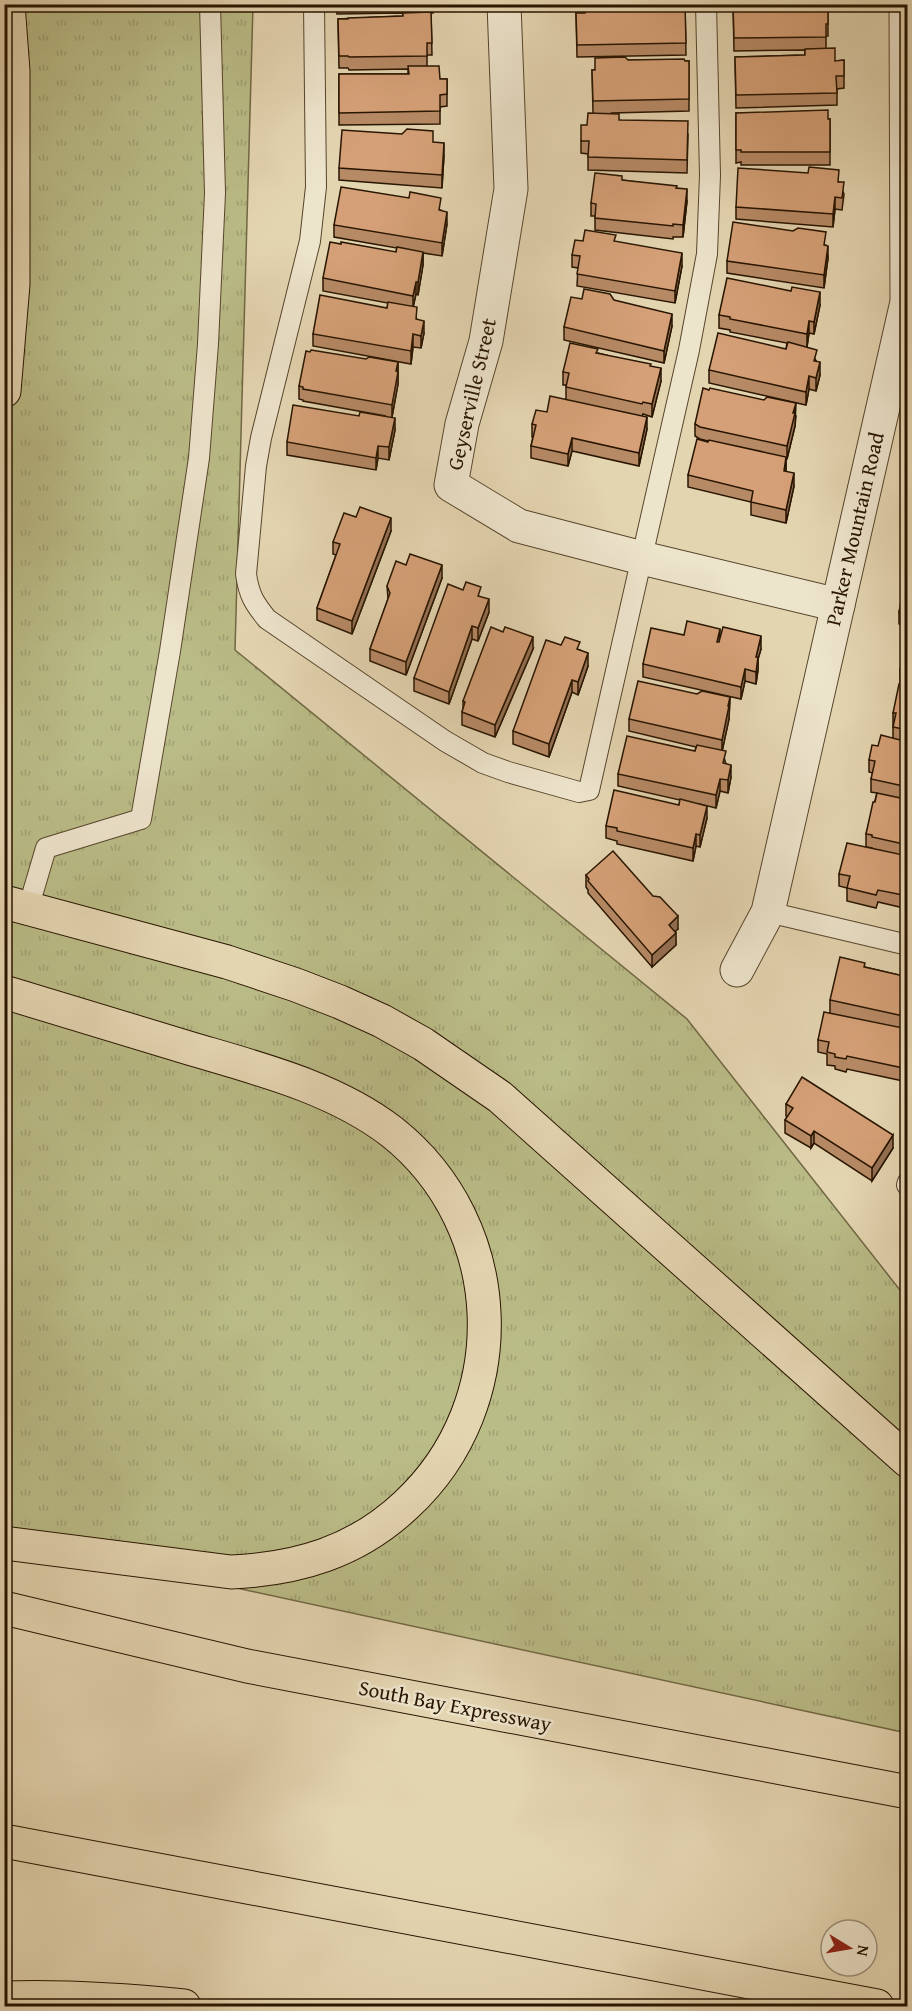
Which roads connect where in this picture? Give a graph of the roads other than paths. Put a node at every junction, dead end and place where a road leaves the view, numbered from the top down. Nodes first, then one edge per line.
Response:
1 (8, 4) edge
2 (210, 4) edge
3 (314, 4) edge
4 (504, 4) edge
5 (706, 4) edge
6 (906, 4) edge
7 (4, 391) edge
8 (642, 558) junction
9 (838, 605) junction
10 (16, 906) edge
11 (768, 912) junction
12 (908, 945) edge
13 (737, 970) dead end
14 (4, 992) edge
15 (908, 1461) edge
16 (4, 1543) edge
17 (4, 1608) edge
18 (908, 1792) edge
19 (4, 1841) edge
20 (4, 1998) edge
21 (184, 2007) edge
22 (877, 2007) edge

1 - 7 main road
2 - 10 lane
3 - 8 lane
4 - 8 street, Geyserville Street
5 - 8 lane
6 - 9 street, Parker Mountain Road
8 - 9 street, Geyserville Street
9 - 11 street, Parker Mountain Road
10 - 15 main road
11 - 12 lane
11 - 13 street, Parker Mountain Road
14 - 16 main road
17 - 18 main road, South Bay Expressway
19 - 22 main road
20 - 21 main road

